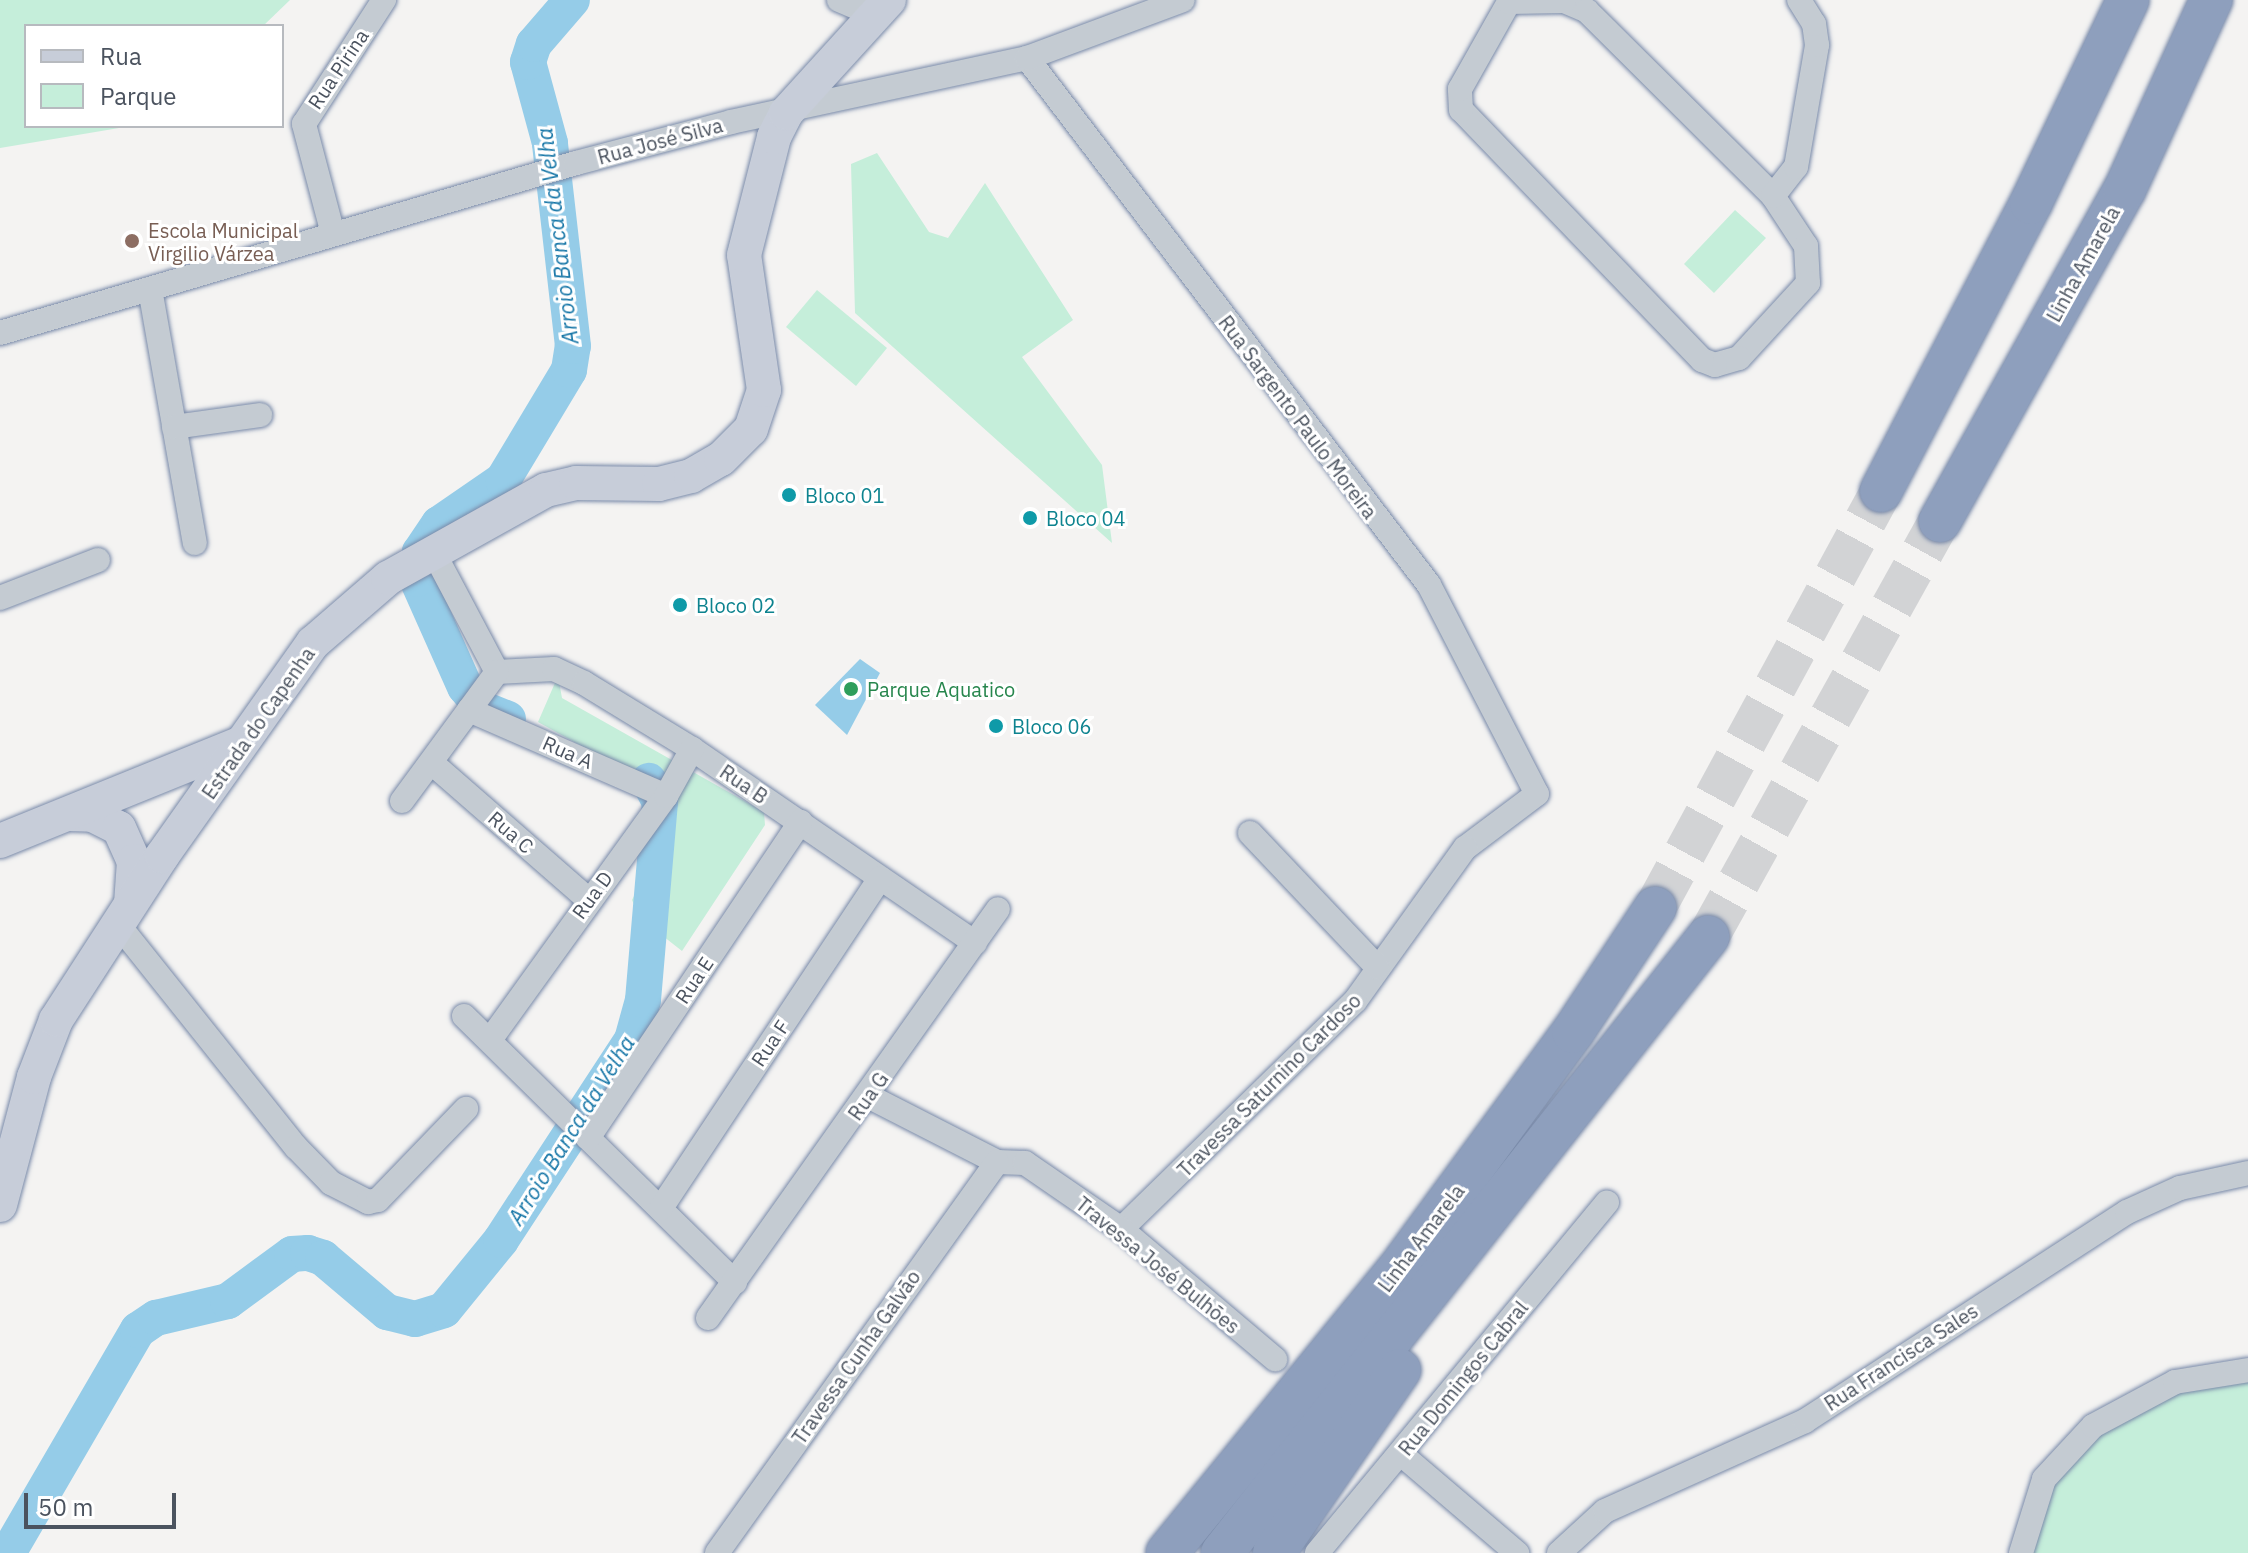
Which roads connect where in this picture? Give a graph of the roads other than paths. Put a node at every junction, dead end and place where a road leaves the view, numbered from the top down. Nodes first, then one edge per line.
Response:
1 (384, 0) edge
2 (839, 0) edge
3 (1183, 0) edge
4 (1799, 0) edge
5 (2128, 0) edge
6 (2211, 0) edge
7 (1508, 1) edge
8 (882, 8) edge
9 (1027, 58) junction
10 (786, 113) junction
11 (1773, 196) junction
12 (333, 234) junction
13 (150, 289) junction
14 (0, 333) edge
15 (260, 415) dead end
16 (174, 427) junction
17 (1881, 491) tunnel mouth
18 (1940, 521) tunnel mouth
19 (195, 543) dead end
20 (433, 554) junction
21 (98, 560) dead end
22 (0, 598) edge
23 (482, 693) junction
24 (241, 743) junction
25 (692, 749) junction
26 (433, 764) junction
27 (1537, 794) joint
28 (666, 796) junction
29 (402, 801) dead end
30 (69, 814) junction
31 (800, 822) junction
32 (1250, 833) dead end
33 (0, 841) edge
34 (880, 878) junction
35 (588, 899) junction
36 (1655, 908) tunnel mouth
37 (998, 909) dead end
38 (124, 914) junction
39 (1708, 937) tunnel mouth
40 (975, 943) junction
41 (1377, 967) junction
42 (464, 1016) dead end
43 (490, 1040) junction
44 (868, 1096) junction
45 (466, 1109) dead end
46 (588, 1138) junction
47 (997, 1162) junction
48 (2248, 1173) edge
49 (1607, 1202) dead end
50 (0, 1205) edge
51 (1497, 1207) junction
52 (661, 1208) junction
53 (1121, 1229) junction
54 (735, 1282) junction
55 (708, 1318) dead end
56 (1275, 1359) dead end
57 (2248, 1370) edge
58 (1401, 1454) junction
59 (717, 1553) edge
60 (1167, 1553) edge
61 (1222, 1553) edge
62 (1274, 1553) edge
63 (1317, 1553) edge
64 (1517, 1553) edge
65 (1559, 1553) edge
66 (2021, 1553) edge

1 - 12 street, Rua Pirina
2 - 8 street
3 - 9 street, Rua José Silva
4 - 11 street
5 - 17 highway
6 - 18 highway, Linha Amarela
7 - 11 street
7 - 11 street
8 - 10 street, Estrada do Capenha
9 - 10 street, Rua José Silva
9 - 27 street, Rua Sargento Paulo Moreira
10 - 12 street, Rua José Silva
10 - 20 street, Estrada do Capenha
12 - 13 street, Rua José Silva
13 - 14 street, Rua José Silva
13 - 16 street
15 - 16 street
16 - 19 street
20 - 23 street
20 - 24 street, Estrada do Capenha
21 - 22 street
23 - 25 street, Rua B
23 - 26 street
23 - 28 street, Rua A
24 - 30 street
24 - 38 street, Estrada do Capenha
25 - 28 street, Rua D
25 - 31 street, Rua B
26 - 29 street
26 - 35 street, Rua C
27 - 41 street, Travessa Saturnino Cardoso
28 - 35 street, Rua D
30 - 33 street
30 - 38 street
31 - 34 street, Rua B
31 - 46 street, Rua E
32 - 41 street
34 - 40 street, Rua B
34 - 52 street, Rua F
35 - 43 street, Rua D
36 - 60 highway, Linha Amarela
37 - 40 street, Rua G
38 - 45 street
38 - 50 street, Estrada do Capenha
39 - 51 highway, Linha Amarela
40 - 44 street, Rua G
41 - 53 street, Travessa Saturnino Cardoso
42 - 43 street
43 - 46 street
44 - 47 street, Travessa José Bulhões
44 - 54 street, Rua G
46 - 52 street
47 - 53 street, Travessa José Bulhões
47 - 59 street, Travessa Cunha Galvão
48 - 65 street, Rua Francisca Sales
49 - 58 street, Rua Domingos Cabral
51 - 61 highway, Linha Amarela
51 - 62 highway
52 - 54 street
53 - 56 street, Travessa José Bulhões
54 - 55 street, Rua G
57 - 66 street
58 - 63 street, Rua Domingos Cabral
58 - 64 street

